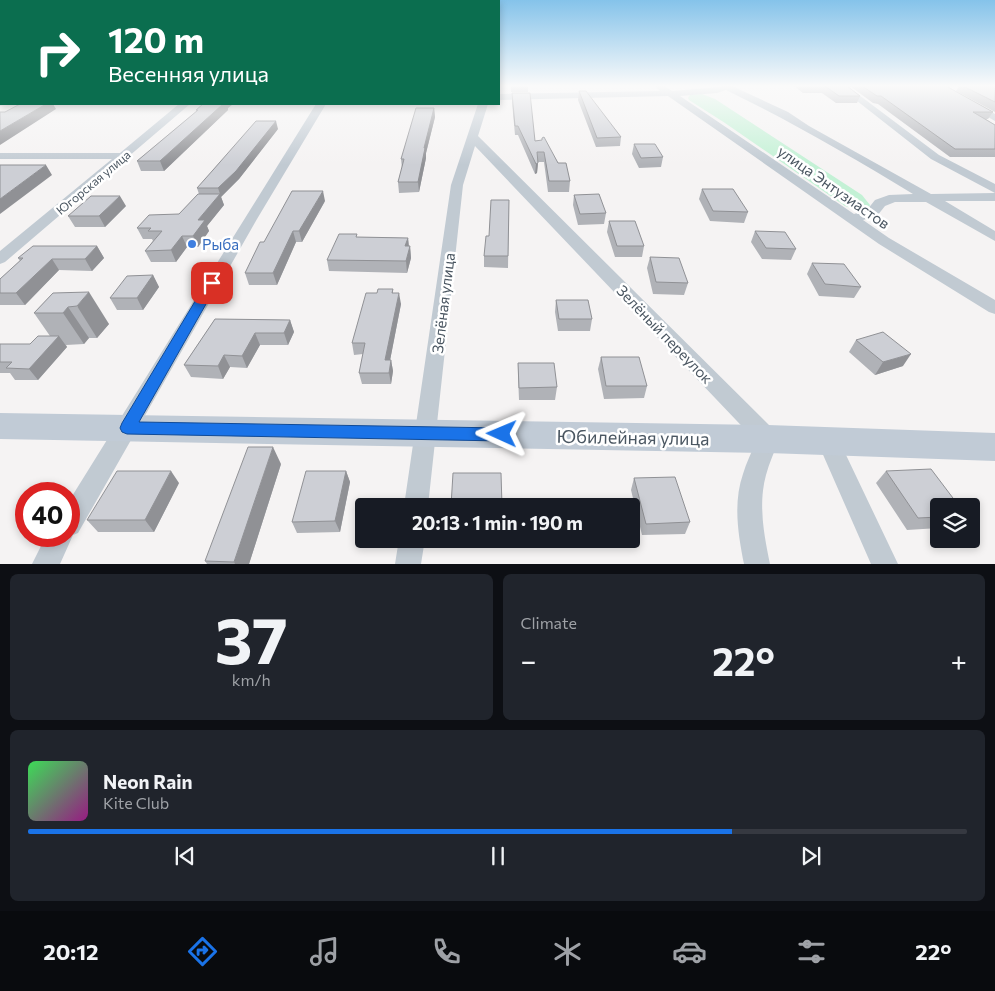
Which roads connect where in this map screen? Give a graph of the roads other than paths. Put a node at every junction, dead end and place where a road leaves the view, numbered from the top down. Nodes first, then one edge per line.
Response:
1 (175, 112) edge
2 (316, 112) edge
3 (480, 112) edge
4 (699, 112) edge
5 (781, 112) edge
6 (876, 112) edge
7 (473, 137) junction
8 (0, 156) edge
9 (123, 156) junction
10 (995, 190) edge
11 (995, 197) edge
12 (927, 198) junction
13 (852, 219) junction
14 (995, 237) edge
15 (0, 259) edge
16 (991, 305) edge
17 (0, 426) edge
18 (127, 428) junction
19 (426, 433) junction
20 (768, 439) junction
21 (828, 441) junction
22 (995, 448) edge
23 (417, 498) edge
24 (80, 506) edge
25 (55, 547) edge
26 (411, 548) edge
27 (45, 564) edge
28 (408, 564) edge
29 (757, 564) edge
30 (885, 564) edge

1 - 9 street, Югорская улица
2 - 18 street
3 - 7 street, Зелёная улица
4 - 13 street, улица Энтузиастов
5 - 12 street
6 - 10 street
7 - 19 street, Зелёная улица
7 - 20 street, Зелёный переулок
8 - 9 street
9 - 15 street, Югорская улица
11 - 12 street
12 - 13 street
12 - 14 street
13 - 16 street, улица Энтузиастов
17 - 18 street, Юбилейная улица
18 - 19 street, Юбилейная улица
18 - 24 street
19 - 20 street, Юбилейная улица
19 - 23 street, Зелёная улица
20 - 21 street, Юбилейная улица
20 - 29 street
21 - 22 street, Юбилейная улица
21 - 30 street
25 - 27 street
26 - 28 street

